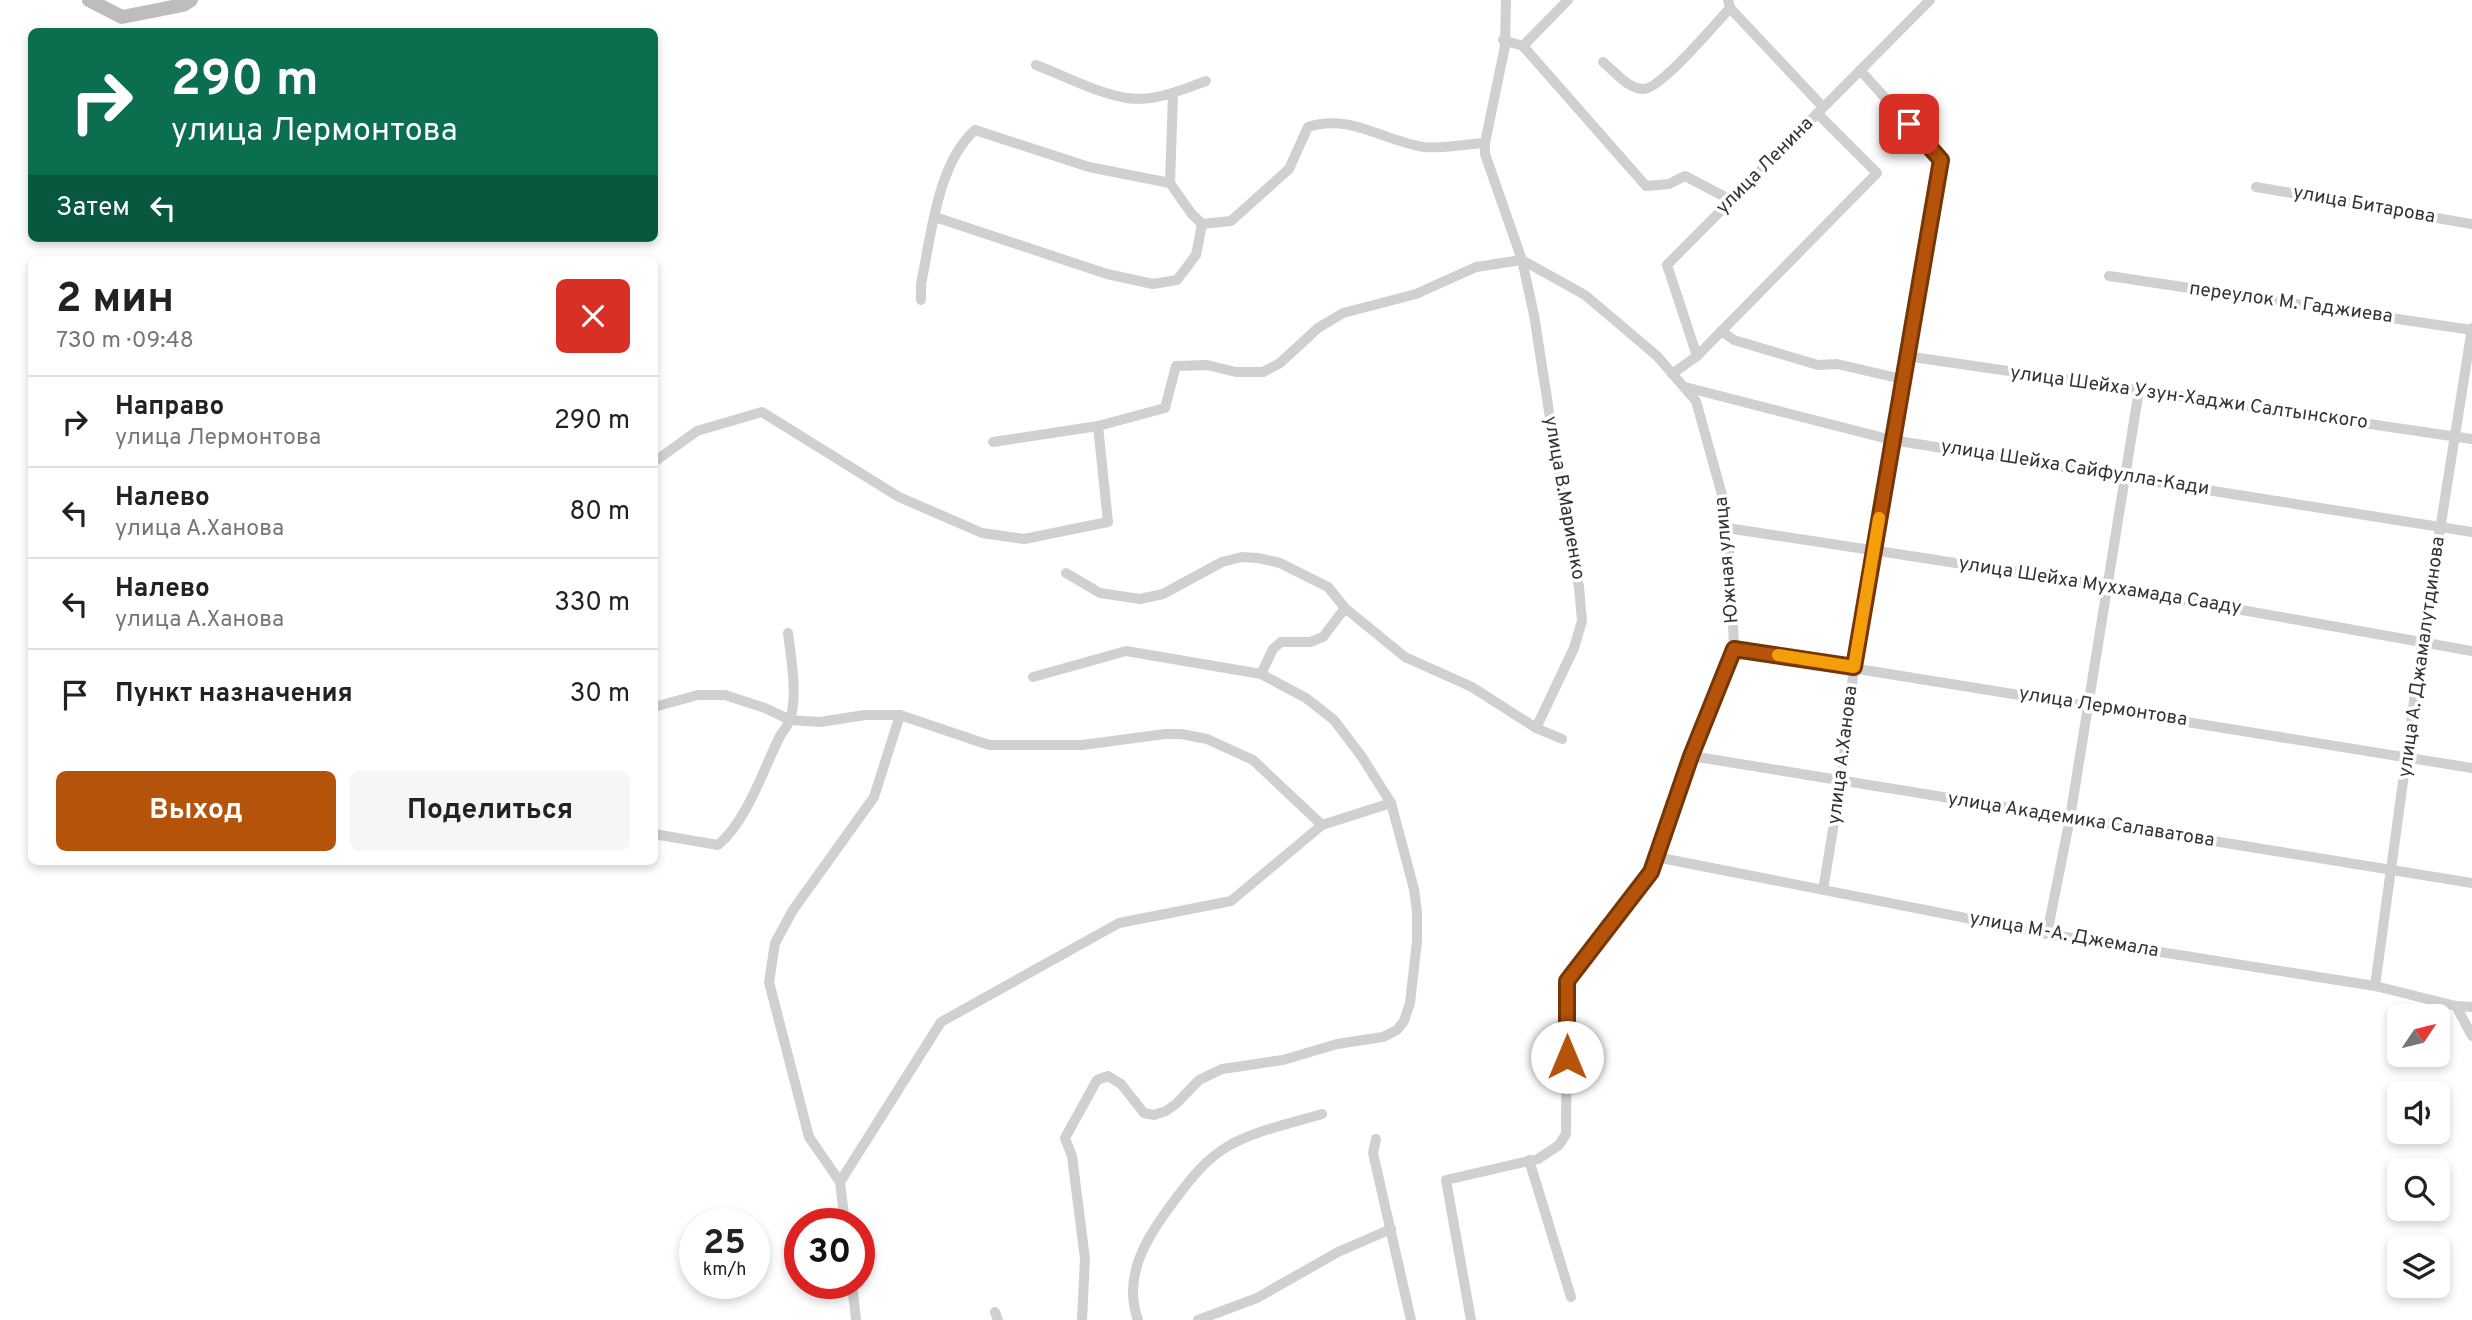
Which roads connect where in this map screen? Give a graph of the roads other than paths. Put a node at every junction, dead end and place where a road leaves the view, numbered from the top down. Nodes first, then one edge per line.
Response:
1 (89, 0) edge
2 (191, 0) edge
3 (1506, 0) edge
4 (1568, 0) edge
5 (1930, 0) edge
6 (1729, 4) edge
7 (1504, 41) junction
8 (1523, 46) junction
9 (1603, 62) dead end
10 (1036, 65) dead end
11 (1860, 70) junction
12 (1206, 80) dead end
13 (1173, 94) junction
14 (1820, 110) junction
15 (1485, 143) junction
16 (1170, 183) junction
17 (2256, 187) dead end
18 (1731, 200) junction
19 (935, 217) junction
20 (1202, 224) junction
21 (2472, 224) edge
22 (1522, 260) junction
23 (2109, 276) dead end
24 (921, 300) dead end
25 (2472, 329) edge
26 (1721, 331) junction
27 (1697, 356) junction
28 (1906, 356) junction
29 (1672, 374) junction
30 (1902, 379) junction
31 (1683, 386) junction
32 (2138, 390) junction
33 (1098, 426) junction
34 (2454, 436) junction
35 (1892, 439) junction
36 (2472, 439) edge
37 (993, 442) dead end
38 (658, 459) edge
39 (2125, 476) junction
40 (2441, 526) junction
41 (1727, 528) junction
42 (2472, 532) edge
43 (1874, 550) junction
44 (1066, 573) dead end
45 (2108, 586) junction
46 (1345, 608) junction
47 (788, 633) dead end
48 (2422, 643) junction
49 (1734, 649) junction
50 (2472, 651) edge
51 (1854, 667) junction
52 (1261, 674) junction
53 (1033, 677) dead end
54 (2088, 705) junction
55 (658, 706) edge
56 (900, 715) junction
57 (790, 720) junction
58 (1536, 727) junction
59 (1562, 739) dead end
60 (1691, 756) junction
61 (2407, 757) junction
62 (2472, 768) edge
63 (1841, 781) junction
64 (1391, 803) junction
65 (2070, 818) junction
66 (1322, 825) junction
67 (658, 835) edge
68 (1656, 857) junction
69 (2391, 870) junction
70 (2472, 883) edge
71 (1824, 890) junction
72 (2047, 934) junction
73 (2375, 986) junction
74 (2456, 1006) junction
75 (2472, 1007) edge
76 (2472, 1036) edge
77 (1322, 1114) dead end
78 (1376, 1139) dead end
79 (1529, 1160) junction
80 (840, 1182) junction
81 (843, 1208) edge
82 (1391, 1229) junction
83 (1571, 1297) dead end
84 (854, 1299) edge
85 (856, 1320) edge
86 (1082, 1320) edge
87 (1138, 1320) edge
88 (1198, 1320) edge
89 (1411, 1320) edge
90 (1471, 1320) edge

1 - 2 street
3 - 7 street
4 - 8 street
5 - 11 street, улица Ленина
6 - 9 street
6 - 14 street
7 - 8 street
7 - 15 street
8 - 18 street
10 - 13 street
11 - 14 street, улица Ленина
11 - 28 street, улица А.Ханова
12 - 13 street
13 - 16 street
14 - 18 street, улица Ленина
14 - 26 street
15 - 20 street
15 - 22 street, улица В.Мариенко
16 - 19 street
16 - 20 street
17 - 21 street, улица Битарова
18 - 27 street, улица Ленина
19 - 20 street
19 - 24 street
22 - 29 street, Южная улица
22 - 33 street
22 - 58 street, улица В.Мариенко
23 - 25 street, переулок М. Гаджиева
25 - 34 street, улица А. Джамалутдинова
26 - 27 street
26 - 30 street
27 - 29 street
28 - 30 street, улица А.Ханова
28 - 32 street, улица Шейха Узун-Хаджи Салтынского
29 - 31 street, Южная улица
30 - 35 street, улица А.Ханова
31 - 35 street, улица Шейха Сайфулла-Кади
31 - 41 street, Южная улица
32 - 34 street, улица Шейха Узун-Хаджи Салтынского
32 - 39 street
33 - 37 street
33 - 38 street
34 - 36 street, улица Шейха Узун-Хаджи Салтынского
34 - 40 street, улица А. Джамалутдинова
35 - 39 street, улица Шейха Сайфулла-Кади
35 - 43 street, улица А.Ханова
39 - 40 street, улица Шейха Сайфулла-Кади
39 - 45 street
40 - 42 street, улица Шейха Сайфулла-Кади
40 - 48 street, улица А. Джамалутдинова
41 - 43 street, улица Шейха Муххамада Сааду
41 - 49 street, Южная улица
43 - 45 street, улица Шейха Муххамада Сааду
43 - 51 street, улица А.Ханова
44 - 46 street
45 - 48 street, улица Шейха Муххамада Сааду
45 - 54 street
46 - 52 street
46 - 58 street
47 - 57 street
48 - 50 street, улица Шейха Муххамада Сааду
48 - 61 street, улица А. Джамалутдинова
49 - 51 street, улица Лермонтова
49 - 60 street, Южная улица
51 - 54 street, улица Лермонтова
51 - 63 street, улица А.Ханова
52 - 53 street
52 - 64 street
54 - 61 street, улица Лермонтова
54 - 65 street
55 - 57 street
56 - 57 street
56 - 66 street
56 - 80 street
57 - 67 street
58 - 59 street
60 - 63 street, улица Академика Салаватова
60 - 68 street, Южная улица
61 - 62 street, улица Лермонтова
61 - 69 street, улица А. Джамалутдинова
63 - 65 street, улица Академика Салаватова
63 - 71 street, улица А.Ханова
64 - 66 street
64 - 86 street
65 - 69 street, улица Академика Салаватова
65 - 72 street
66 - 80 street
68 - 71 street, улица М-А. Джемала
68 - 79 street, Южная улица
69 - 70 street, улица Академика Салаватова
69 - 73 street, улица А. Джамалутдинова
71 - 72 street, улица М-А. Джемала
72 - 73 street, улица М-А. Джемала
73 - 74 street, улица М-А. Джемала
74 - 75 street, улица М-А. Джемала
74 - 76 street
77 - 87 street
78 - 82 street
79 - 83 street
79 - 90 street, Южная улица
80 - 81 street
82 - 88 street
82 - 89 street
84 - 85 street

